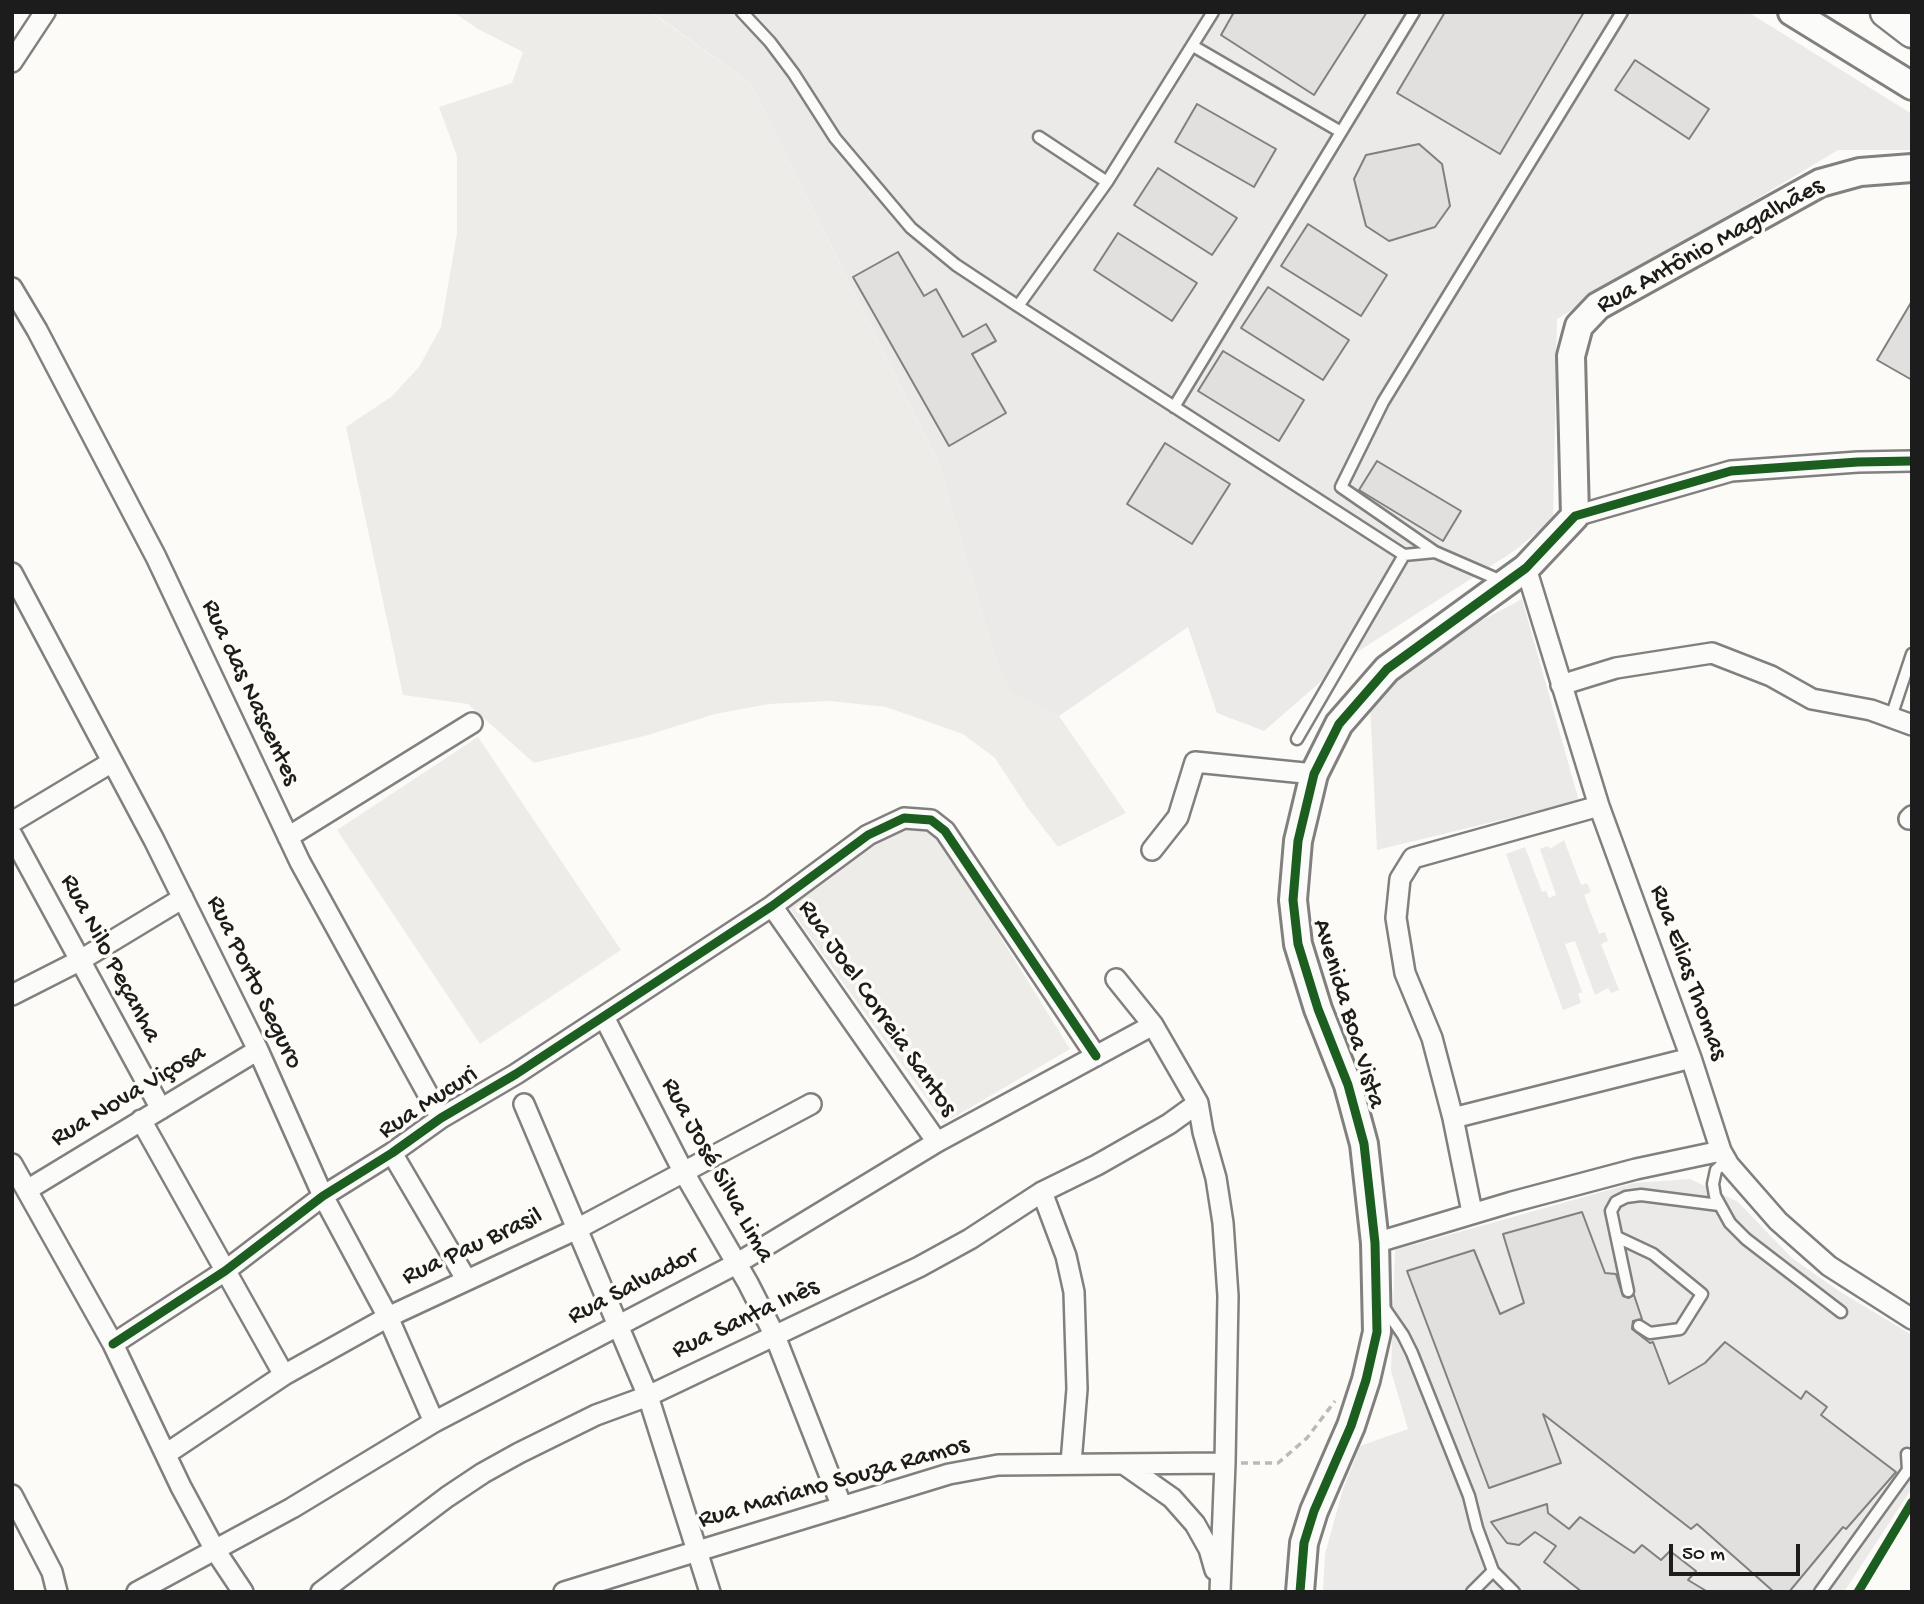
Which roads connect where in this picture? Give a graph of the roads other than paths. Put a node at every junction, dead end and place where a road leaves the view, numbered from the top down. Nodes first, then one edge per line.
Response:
1 (45, 12) edge
2 (742, 12) edge
3 (1414, 12) edge
4 (1622, 12) edge
5 (1792, 12) edge
6 (1886, 12) edge
7 (1897, 12) edge
8 (1211, 13) edge
9 (1912, 22) edge
10 (1912, 32) edge
11 (1193, 46) junction
12 (12, 62) edge
13 (1912, 86) edge
14 (1341, 132) junction
15 (1039, 138) dead end
16 (1912, 168) edge
17 (1107, 182) junction
18 (12, 288) edge
19 (1018, 306) junction
20 (1174, 407) junction
21 (1912, 461) edge
22 (1575, 516) junction
23 (1435, 551) junction
24 (1404, 555) junction
25 (12, 573) edge
26 (1516, 575) junction
27 (1912, 654) edge
28 (1561, 685) junction
29 (1891, 717) junction
30 (472, 723) dead end
31 (1912, 725) edge
32 (1297, 739) dead end
33 (112, 762) junction
34 (1314, 774) junction
35 (1599, 806) junction
36 (12, 822) edge
37 (12, 835) edge
38 (288, 837) junction
39 (1152, 850) dead end
40 (183, 898) junction
41 (772, 906) junction
42 (79, 961) junction
43 (1116, 979) dead end
44 (12, 995) edge
45 (604, 1017) junction
46 (1153, 1025) junction
47 (258, 1050) junction
48 (1096, 1056) junction
49 (1691, 1058) junction
50 (1198, 1103) junction
51 (524, 1104) dead end
52 (811, 1104) dead end
53 (161, 1109) junction
54 (441, 1118) junction
55 (1453, 1118) junction
56 (141, 1120) junction
57 (937, 1142) junction
58 (392, 1153) junction
59 (1724, 1155) junction
60 (12, 1164) edge
61 (683, 1171) junction
62 (27, 1190) junction
63 (1042, 1192) junction
64 (323, 1196) junction
65 (1719, 1205) junction
66 (1472, 1212) junction
67 (577, 1230) junction
68 (1619, 1238) junction
69 (1375, 1243) junction
70 (736, 1264) junction
71 (225, 1271) junction
72 (1793, 1277) junction
73 (466, 1279) junction
74 (1628, 1291) dead end
75 (1376, 1295) junction
76 (1819, 1303) dead end
77 (1841, 1312) dead end
78 (388, 1317) junction
79 (1912, 1318) edge
80 (618, 1324) junction
81 (1639, 1326) dead end
82 (775, 1336) junction
83 (113, 1345) junction
84 (284, 1375) junction
85 (648, 1396) junction
86 (434, 1422) junction
87 (166, 1454) junction
88 (1907, 1454) dead end
89 (1225, 1463) junction
90 (1071, 1464) junction
91 (1125, 1465) junction
92 (12, 1495) edge
93 (842, 1507) junction
94 (215, 1550) junction
95 (697, 1550) junction
96 (1493, 1571) junction
97 (1220, 1589) edge
98 (57, 1592) edge
99 (138, 1592) edge
100 (243, 1592) edge
101 (321, 1592) edge
102 (564, 1592) edge
103 (710, 1592) edge
104 (1300, 1592) edge
105 (1472, 1592) edge
106 (1514, 1592) edge
107 (1820, 1592) edge

1 - 12 street
2 - 19 lane
3 - 14 lane
4 - 23 lane
5 - 13 street
6 - 10 main road
7 - 9 main road
8 - 11 lane
11 - 14 lane
11 - 17 lane
14 - 20 lane
15 - 17 lane
16 - 22 street, Rua Antônio Magalhães
17 - 19 lane
18 - 38 street, Rua das Nascentes
19 - 20 lane
20 - 24 lane
21 - 22 street
22 - 26 street, Avenida Boa Vista
23 - 24 lane
23 - 26 lane
24 - 32 lane
25 - 33 street, Rua Porto Seguro
26 - 28 street, Rua Elias Thomas
26 - 34 street, Avenida Boa Vista
27 - 29 lane
28 - 29 street
28 - 35 street, Rua Elias Thomas
29 - 31 street
30 - 38 street
33 - 36 street
33 - 40 street, Rua Porto Seguro
34 - 39 street
34 - 69 street, Avenida Boa Vista
35 - 49 street, Rua Elias Thomas
35 - 55 street
37 - 42 street, Rua Nilo Peçanha
38 - 54 street, Rua das Nascentes
40 - 42 street
40 - 47 street, Rua Porto Seguro
41 - 45 street, Rua Mucuri
41 - 48 street, Rua Mucuri
41 - 57 street, Rua Joel Correia Santos
42 - 44 street
42 - 53 street, Rua Nilo Peçanha
43 - 46 street
45 - 54 street, Rua Mucuri
45 - 61 street, Rua José Silva Lima
46 - 48 street, Rua Salvador
46 - 50 street
47 - 53 street, Rua Nova Viçosa
47 - 64 street, Rua Porto Seguro
48 - 57 street, Rua Salvador
49 - 55 street
49 - 59 street, Rua Elias Thomas
50 - 63 street, Rua Santa Inês
50 - 89 street
51 - 67 street
52 - 61 street, Rua Pau Brasil
53 - 56 street, Rua Nova Viçosa
54 - 58 street, Rua Mucuri
55 - 66 street
56 - 62 street, Rua Nova Viçosa
56 - 71 street
57 - 70 street, Rua Salvador
58 - 64 street, Rua Mucuri
58 - 73 street
59 - 65 lane
59 - 66 street
59 - 79 street, Rua Elias Thomas
60 - 62 street
61 - 67 street, Rua Pau Brasil
61 - 70 street, Rua José Silva Lima
62 - 83 street
63 - 82 street, Rua Santa Inês
63 - 90 street
64 - 71 street, Rua Mucuri
64 - 78 street, Rua Porto Seguro
65 - 68 lane
65 - 72 lane
66 - 69 street
67 - 73 street, Rua Pau Brasil
67 - 80 street
68 - 74 lane
68 - 81 lane
69 - 75 street, Avenida Boa Vista
70 - 80 street, Rua Salvador
70 - 82 street, Rua José Silva Lima
71 - 83 street, Rua Mucuri
71 - 84 street
72 - 76 lane
72 - 77 lane
73 - 78 street, Rua Pau Brasil
75 - 96 lane
75 - 104 street, Avenida Boa Vista
78 - 84 street, Rua Pau Brasil
78 - 86 street, Rua Porto Seguro
80 - 85 street
80 - 86 street, Rua Salvador
82 - 85 street, Rua Santa Inês
82 - 93 street, Rua José Silva Lima
83 - 87 street
84 - 87 street, Rua Pau Brasil
85 - 95 street
85 - 101 street, Rua Santa Inês
86 - 94 street, Rua Salvador
87 - 94 street
88 - 107 lane
89 - 91 street, Rua Mariano Souza Ramos
89 - 97 street
90 - 91 street, Rua Mariano Souza Ramos
90 - 93 street, Rua Mariano Souza Ramos
91 - 97 street
92 - 98 street
93 - 95 street, Rua Mariano Souza Ramos
94 - 99 street, Rua Salvador
94 - 100 street
95 - 102 street, Rua Mariano Souza Ramos
95 - 103 street
96 - 105 lane
96 - 106 lane

